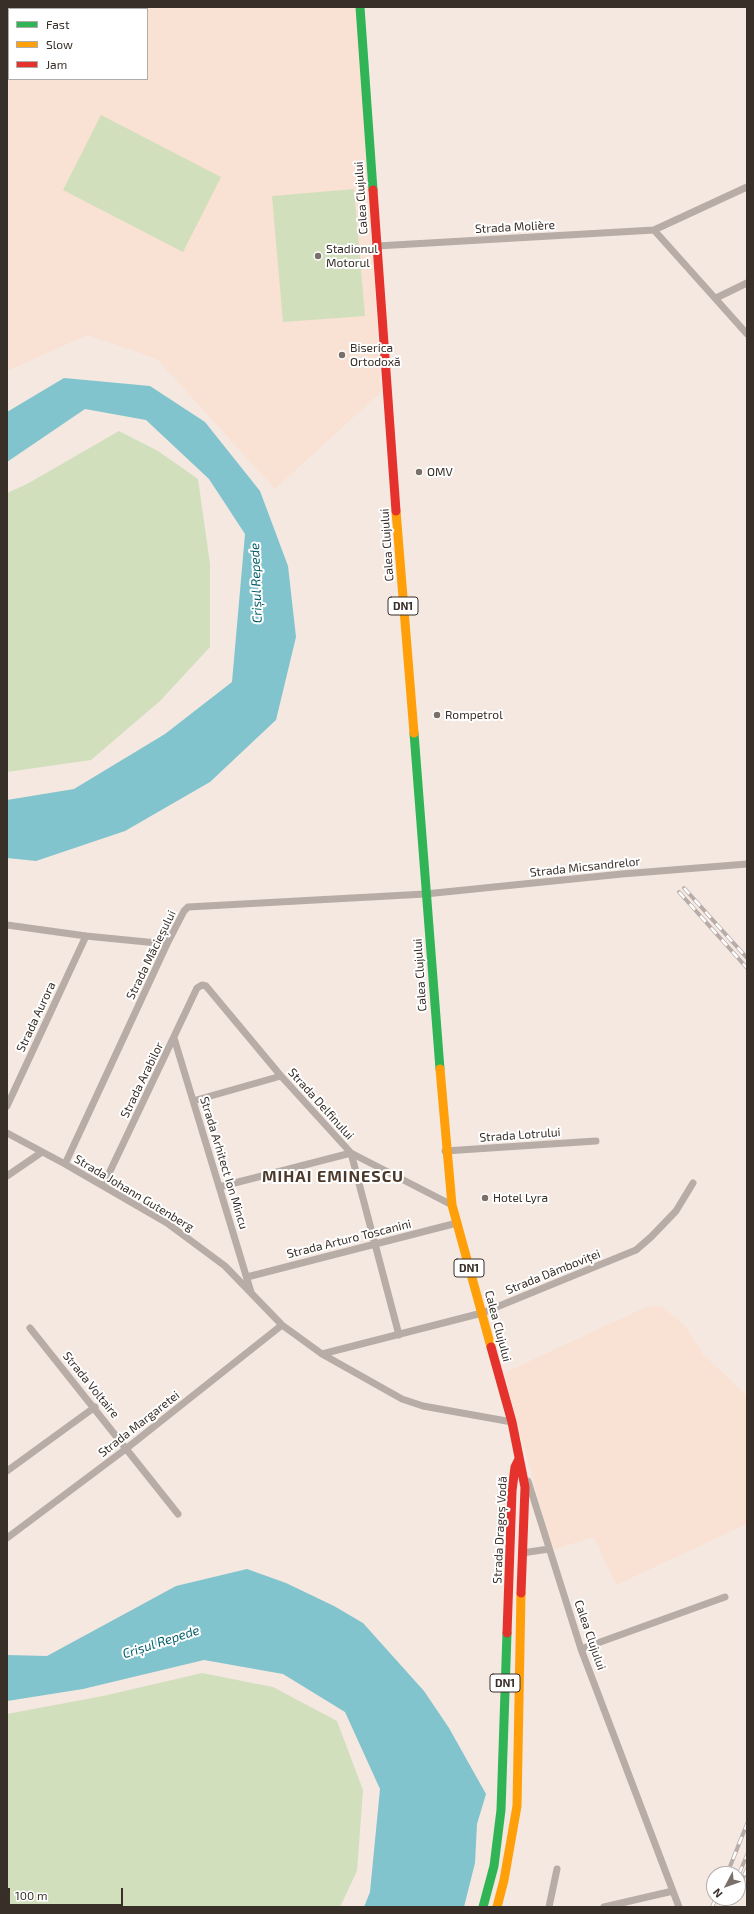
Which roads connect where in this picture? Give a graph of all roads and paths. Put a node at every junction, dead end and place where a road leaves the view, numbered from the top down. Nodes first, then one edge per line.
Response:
1 (360, 7) edge
2 (747, 187) edge
3 (654, 230) junction
4 (377, 246) junction
5 (747, 283) edge
6 (716, 298) junction
7 (747, 334) edge
8 (747, 864) edge
9 (425, 894) junction
10 (7, 927) edge
11 (86, 936) junction
12 (168, 944) junction
13 (202, 985) joint
14 (174, 1038) junction
15 (281, 1076) junction
16 (193, 1101) junction
17 (7, 1106) edge
18 (7, 1133) edge
19 (596, 1141) dead end
20 (445, 1151) junction
21 (42, 1152) junction
22 (351, 1153) junction
23 (65, 1164) junction
24 (7, 1176) edge
25 (693, 1183) dead end
26 (103, 1186) junction
27 (219, 1187) junction
28 (452, 1205) junction
29 (457, 1223) junction
30 (374, 1244) junction
31 (247, 1277) junction
32 (252, 1295) junction
33 (482, 1313) junction
34 (282, 1325) junction
35 (30, 1328) dead end
36 (399, 1335) junction
37 (322, 1354) junction
38 (95, 1407) junction
39 (512, 1422) junction
40 (127, 1448) junction
41 (519, 1459) junction
42 (7, 1471) edge
43 (512, 1492) junction
44 (178, 1514) dead end
45 (7, 1538) edge
46 (549, 1549) junction
47 (522, 1553) junction
48 (510, 1569) junction
49 (521, 1572) junction
50 (726, 1597) dead end
51 (581, 1649) junction
52 (557, 1869) dead end
53 (673, 1891) junction
54 (483, 1907) edge
55 (497, 1907) edge
56 (549, 1907) edge
57 (604, 1907) edge
58 (679, 1907) edge

1 - 4 main road, Calea Clujului / DN1
2 - 3 street, Strada Molière
3 - 4 street, Strada Molière
3 - 6 street
4 - 9 main road, Calea Clujului / DN1
5 - 6 street
6 - 7 street
8 - 9 street, Strada Micsandrelor
9 - 12 street, Strada Măcieșului
9 - 20 main road, Calea Clujului / DN1
10 - 11 street
11 - 12 street
11 - 17 street, Strada Aurora
12 - 23 street, Strada Măcieșului
13 - 14 street, Strada Arabilor
13 - 15 street, Strada Delfinului
14 - 16 street, Strada Arhitect Ion Mincu
14 - 26 street, Strada Arabilor
15 - 16 street
15 - 22 street, Strada Delfinului
16 - 27 street, Strada Arhitect Ion Mincu
18 - 21 street, Strada Johann Gutenberg
19 - 20 street, Strada Lotrului
20 - 28 main road, Calea Clujului / DN1
21 - 23 street, Strada Johann Gutenberg
21 - 24 street
22 - 27 street
22 - 28 street, Strada Delfinului
22 - 30 street
23 - 26 street, Strada Johann Gutenberg
25 - 33 street, Strada Dâmboviței
26 - 32 street, Strada Johann Gutenberg
27 - 31 street, Strada Arhitect Ion Mincu
28 - 29 main road, Calea Clujului / DN1
29 - 30 street, Strada Arturo Toscanini
29 - 33 main road, Calea Clujului / DN1
30 - 31 street, Strada Arturo Toscanini
30 - 36 street
31 - 32 street, Strada Arhitect Ion Mincu
32 - 34 street, Strada Johann Gutenberg
33 - 36 street, Strada Dâmboviței
33 - 39 main road, Calea Clujului / DN1
34 - 37 street, Strada Johann Gutenberg
34 - 40 street, Strada Margaretei
35 - 38 street, Strada Voltaire
36 - 37 street, Strada Dâmboviței
37 - 39 street, Strada Johann Gutenberg
38 - 40 street, Strada Voltaire
38 - 42 street
39 - 41 main road, Calea Clujului / DN1
40 - 44 street, Strada Voltaire
40 - 45 street, Strada Margaretei
41 - 43 main road, Strada Dragoș Vodă / DN1
41 - 46 street, Calea Clujului
41 - 47 main road, Strada Dragoș Vodă / DN1
43 - 47 main road
43 - 48 main road, Strada Dragoș Vodă / DN1
46 - 47 street
46 - 51 street, Calea Clujului
47 - 49 main road, Strada Dragoș Vodă / DN1
48 - 49 main road
48 - 54 main road, Strada Dragoș Vodă / DN1
49 - 55 main road, Strada Dragoș Vodă / DN1
50 - 51 street
51 - 53 street, Calea Clujului
52 - 56 street
53 - 57 street
53 - 58 street, Calea Clujului

